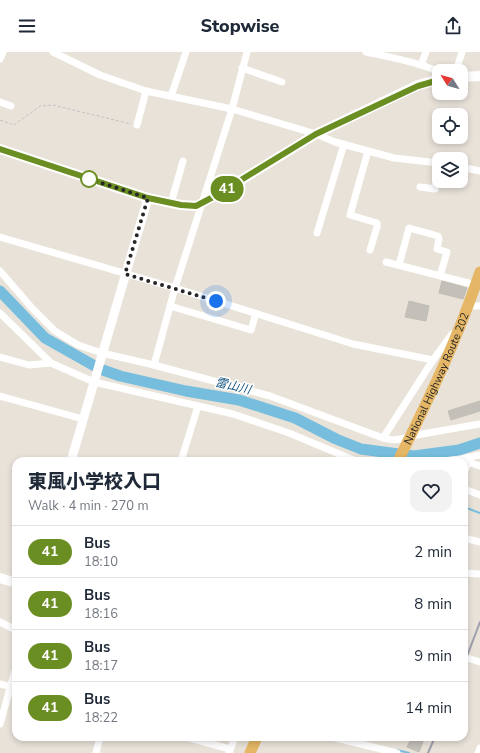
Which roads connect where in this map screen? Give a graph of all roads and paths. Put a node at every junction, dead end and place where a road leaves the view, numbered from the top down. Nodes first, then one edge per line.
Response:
1 (3, 52) edge
2 (53, 52) edge
3 (186, 52) edge
4 (247, 52) edge
5 (366, 52) edge
6 (426, 52) edge
7 (462, 52) edge
8 (389, 55) edge
9 (0, 59) edge
10 (458, 64) edge
11 (421, 65) junction
12 (242, 68) junction
13 (432, 69) edge
14 (480, 76) edge
15 (468, 77) edge
16 (282, 82) dead end
17 (432, 82) edge
18 (146, 91) junction
19 (171, 96) junction
20 (0, 102) edge
21 (11, 106) dead end
22 (232, 109) junction
23 (0, 120) edge
24 (136, 125) joint
25 (316, 134) junction
26 (344, 144) junction
27 (0, 149) edge
28 (368, 151) junction
29 (183, 161) dead end
30 (432, 162) edge
31 (468, 168) edge
32 (480, 171) edge
33 (420, 187) dead end
34 (435, 188) edge
35 (148, 198) junction
36 (171, 203) junction
37 (202, 204) junction
38 (317, 233) dead end
39 (0, 237) edge
40 (370, 250) dead end
41 (386, 262) dead end
42 (399, 265) junction
43 (0, 271) edge
44 (480, 272) edge
45 (125, 274) junction
46 (440, 276) junction
47 (476, 285) junction
48 (175, 288) junction
49 (170, 306) junction
50 (475, 306) edge
51 (0, 313) edge
52 (256, 313) junction
53 (458, 335) junction
54 (102, 353) junction
55 (1, 359) edge
56 (433, 360) junction
57 (51, 363) junction
58 (154, 365) junction
59 (94, 382) junction
60 (0, 396) edge
61 (198, 406) junction
62 (83, 419) junction
63 (480, 424) edge
64 (411, 436) junction
65 (383, 438) junction
66 (480, 455) edge
67 (72, 457) edge
68 (183, 457) edge
69 (346, 457) edge
70 (400, 457) edge
71 (468, 458) edge
72 (468, 463) edge
73 (480, 466) edge
74 (468, 490) edge
75 (480, 495) edge
76 (468, 539) edge
77 (480, 542) edge
78 (468, 573) edge
79 (480, 574) edge
80 (0, 578) edge
81 (12, 582) edge
82 (0, 622) edge
83 (12, 628) edge
84 (468, 658) edge
85 (480, 662) edge
86 (0, 684) edge
87 (12, 688) edge
88 (12, 691) edge
89 (0, 721) edge
90 (99, 741) edge
91 (199, 741) edge
92 (234, 741) edge
93 (255, 741) edge
94 (345, 741) edge
95 (480, 748) edge
96 (375, 750) edge
97 (230, 751) edge
98 (96, 753) edge
99 (250, 753) edge
100 (397, 753) edge
101 (478, 753) edge

1 - 9 street
2 - 18 street
3 - 19 street
4 - 12 street
5 - 8 street
6 - 11 street
7 - 10 street
8 - 11 street
11 - 13 street
12 - 16 street
12 - 22 street
14 - 15 main road
17 - 25 main road
18 - 19 street
18 - 24 street
19 - 22 street
20 - 21 street
22 - 25 street
22 - 37 street
23 - 24 path
25 - 26 street
25 - 37 main road
26 - 28 street
26 - 38 street
27 - 35 main road
28 - 30 street
28 - 40 street
29 - 36 street
31 - 32 street
33 - 34 street
35 - 36 main road
35 - 45 street
36 - 37 main road
37 - 48 street
39 - 45 street
41 - 42 street
42 - 46 street
42 - 46 street
43 - 54 street
44 - 47 highway, National Highway Route 202
45 - 48 street
45 - 54 street
46 - 47 street
47 - 50 highway, National Highway Route 202
48 - 49 street
48 - 52 street
49 - 52 street
49 - 58 street
50 - 53 highway, National Highway Route 202
51 - 57 street
52 - 56 street
53 - 56 street
53 - 64 highway, National Highway Route 202
54 - 58 street
54 - 59 street
55 - 57 street
56 - 65 street
57 - 59 street
58 - 65 street
59 - 61 street
59 - 62 street
60 - 62 street
61 - 68 street
61 - 69 street
62 - 67 street
63 - 64 street
64 - 65 street
64 - 70 highway, National Highway Route 202
66 - 71 street
72 - 73 street
74 - 75 street
76 - 77 street
78 - 79 street
80 - 81 main road
82 - 83 street
84 - 85 street
86 - 87 street
88 - 89 street
90 - 98 street
91 - 97 street
92 - 97 street
93 - 99 highway
94 - 96 street
95 - 101 street
96 - 100 street

